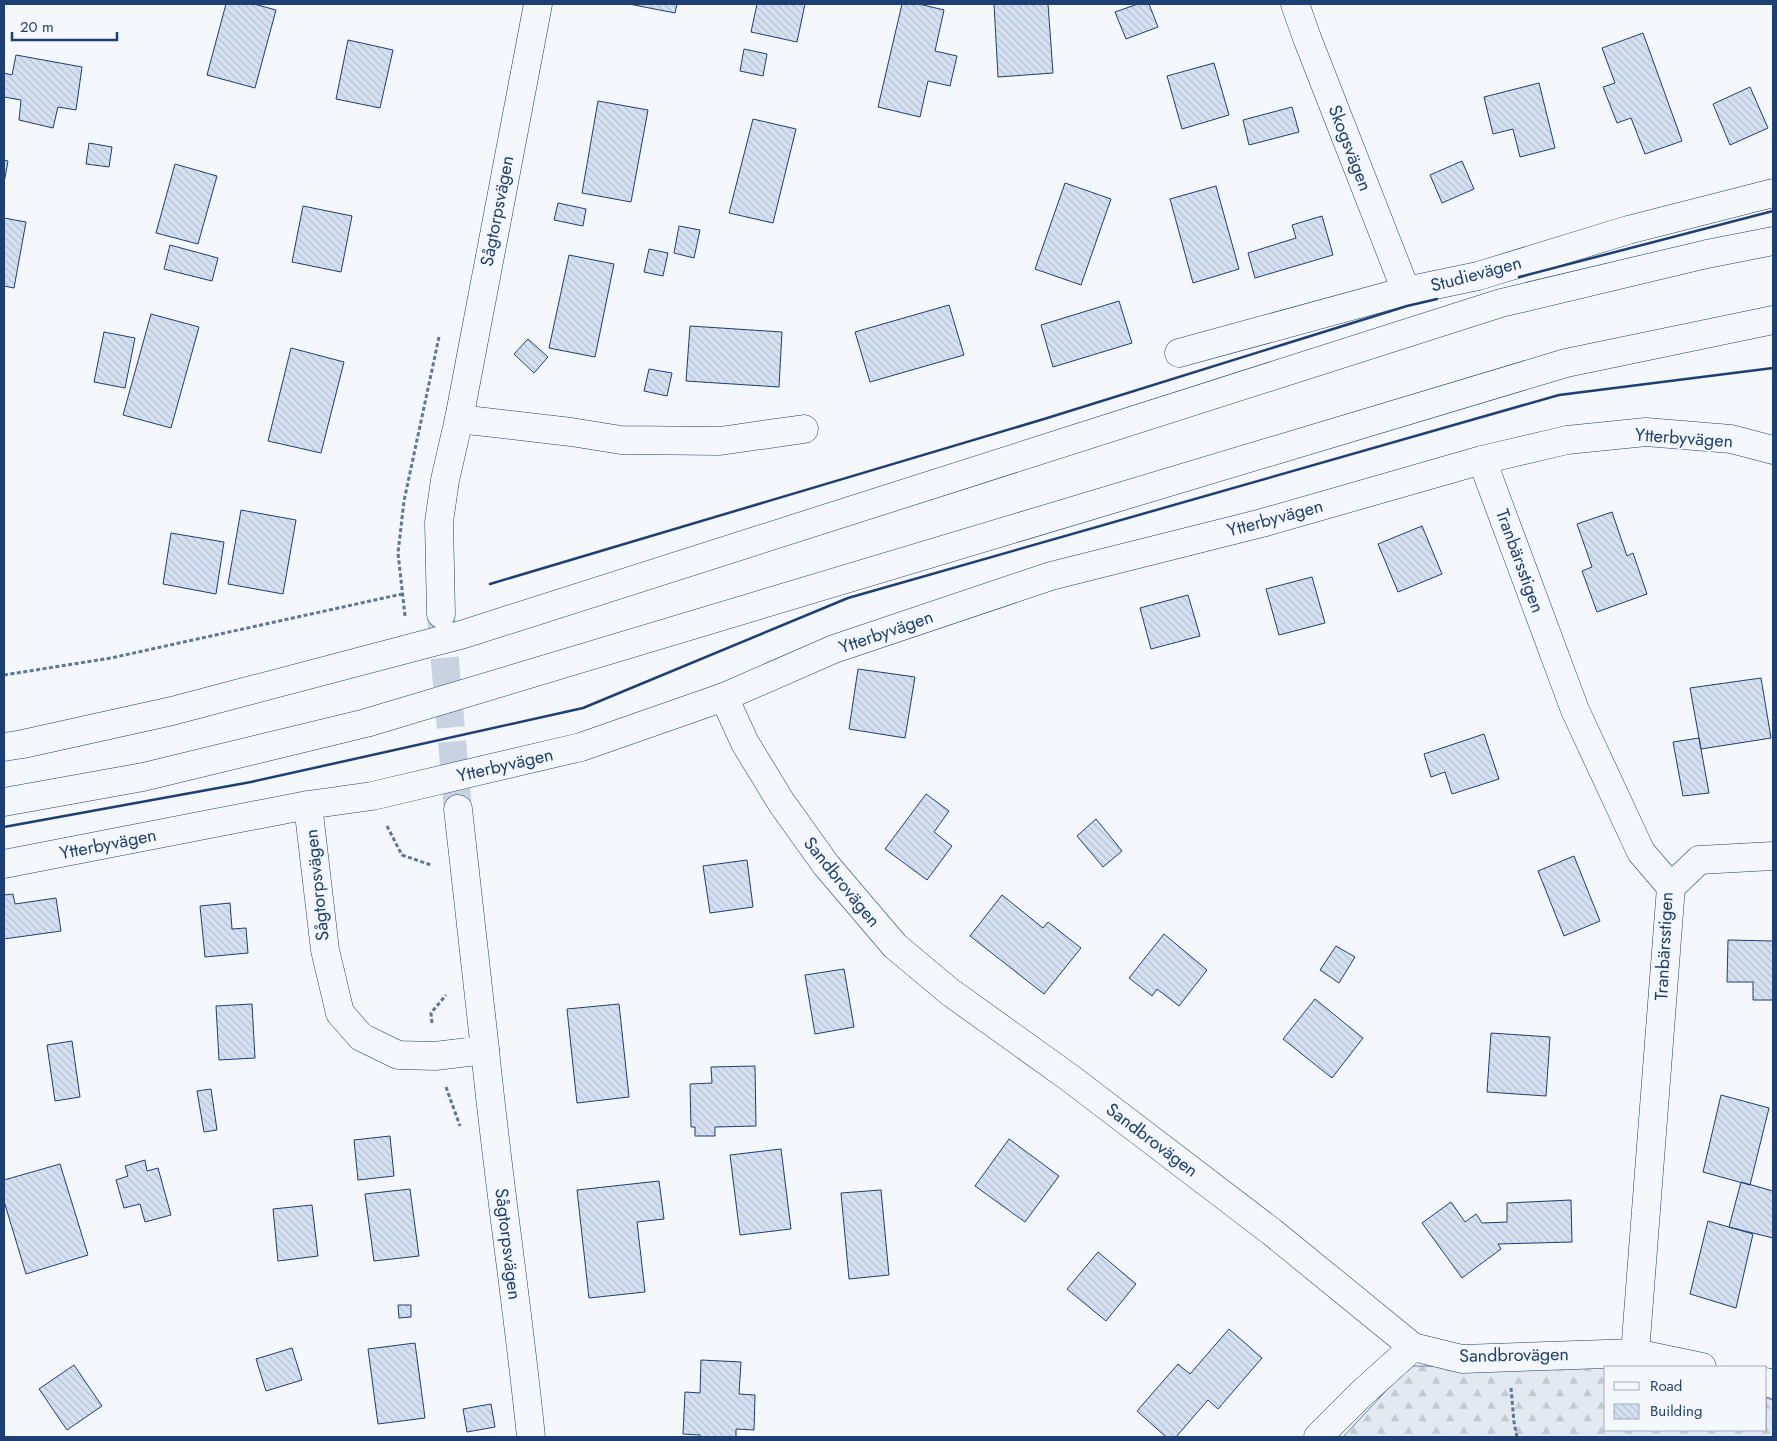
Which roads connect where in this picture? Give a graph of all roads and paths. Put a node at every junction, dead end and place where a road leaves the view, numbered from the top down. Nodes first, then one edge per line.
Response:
1 (538, 4) edge
2 (1296, 4) edge
3 (1773, 193) edge
4 (1773, 241) edge
5 (1406, 291) junction
6 (1773, 320) edge
7 (1179, 354) dead end
8 (459, 419) junction
9 (804, 429) dead end
10 (1773, 450) edge
11 (1482, 460) junction
12 (402, 594) dead end
13 (441, 614) tunnel mouth
14 (4, 675) edge
15 (724, 697) junction
16 (4, 747) edge
17 (372, 796) junction
18 (4, 802) edge
19 (308, 805) junction
20 (458, 809) tunnel mouth
21 (1773, 856) edge
22 (4, 864) edge
23 (433, 866) dead end
24 (1671, 887) junction
25 (485, 1050) junction
26 (1413, 1347) junction
27 (1636, 1353) junction
28 (1509, 1356) junction
29 (1697, 1366) edge
30 (531, 1437) edge
31 (1318, 1437) edge
32 (1517, 1437) edge

1 - 8 main road, Sågtorpsvägen
2 - 5 main road, Skogsvägen
3 - 5 main road, Studievägen
4 - 16 main road
5 - 7 main road, Studievägen
6 - 18 main road
8 - 9 main road
8 - 13 main road, Sågtorpsvägen
10 - 11 main road, Ytterbyvägen
11 - 15 main road, Ytterbyvägen
11 - 24 main road, Tranbärsstigen
12 - 14 path
15 - 17 main road, Ytterbyvägen
15 - 26 main road, Sandbrovägen
17 - 19 main road, Ytterbyvägen
17 - 23 path
19 - 22 main road, Ytterbyvägen
19 - 25 main road, Sågtorpsvägen
20 - 25 main road, Sågtorpsvägen
21 - 24 main road
24 - 27 main road, Tranbärsstigen
25 - 30 main road, Sågtorpsvägen
26 - 28 main road, Sandbrovägen
26 - 31 main road
27 - 28 main road, Sandbrovägen
27 - 29 main road, Sandbrovägen
28 - 32 path

